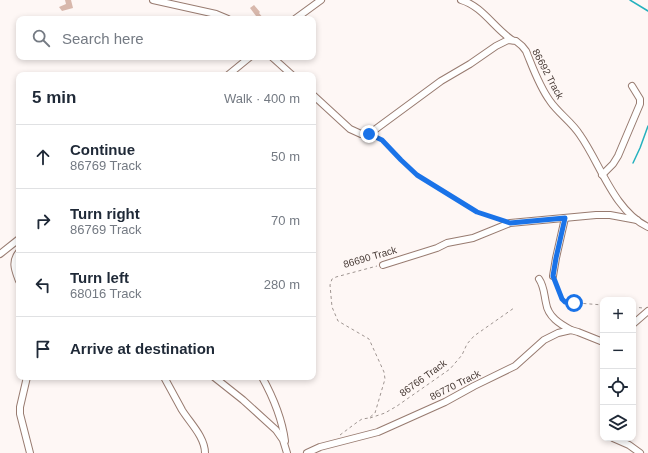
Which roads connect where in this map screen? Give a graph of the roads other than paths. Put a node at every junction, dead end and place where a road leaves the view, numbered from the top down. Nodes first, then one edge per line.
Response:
1 (154, 0) edge
2 (321, 0) edge
3 (461, 0) edge
4 (221, 16) edge
5 (299, 16) edge
6 (512, 40) junction
7 (246, 60) edge
8 (275, 60) edge
9 (232, 72) edge
10 (289, 72) edge
11 (632, 86) dead end
12 (316, 97) edge
13 (602, 175) junction
14 (565, 218) junction
15 (637, 220) junction
16 (648, 227) edge
17 (16, 241) edge
18 (0, 254) edge
19 (16, 256) edge
20 (383, 265) road end
21 (16, 270) edge
22 (553, 276) road end
23 (539, 279) dead end
24 (647, 310) edge
25 (636, 321) edge
26 (571, 330) junction
27 (600, 341) edge
28 (27, 380) edge
29 (166, 380) edge
30 (218, 380) edge
31 (264, 380) edge
32 (620, 441) edge
33 (286, 450) edge
34 (30, 453) edge
35 (205, 453) edge
36 (307, 453) edge
37 (640, 453) edge

1 - 4 street
2 - 5 street
3 - 6 street, 86692 Track
6 - 12 street
6 - 13 street, 86692 Track
7 - 9 street
8 - 10 street
11 - 13 street
13 - 15 street, 86692 Track
14 - 15 street, 86690 Track
14 - 20 street, 86690 Track
14 - 22 street
15 - 16 street
17 - 18 street
19 - 21 street
23 - 26 street
24 - 25 street
26 - 27 street
26 - 36 street, 86770 Track
28 - 34 street
29 - 35 street
30 - 33 street
31 - 33 street
32 - 37 street

